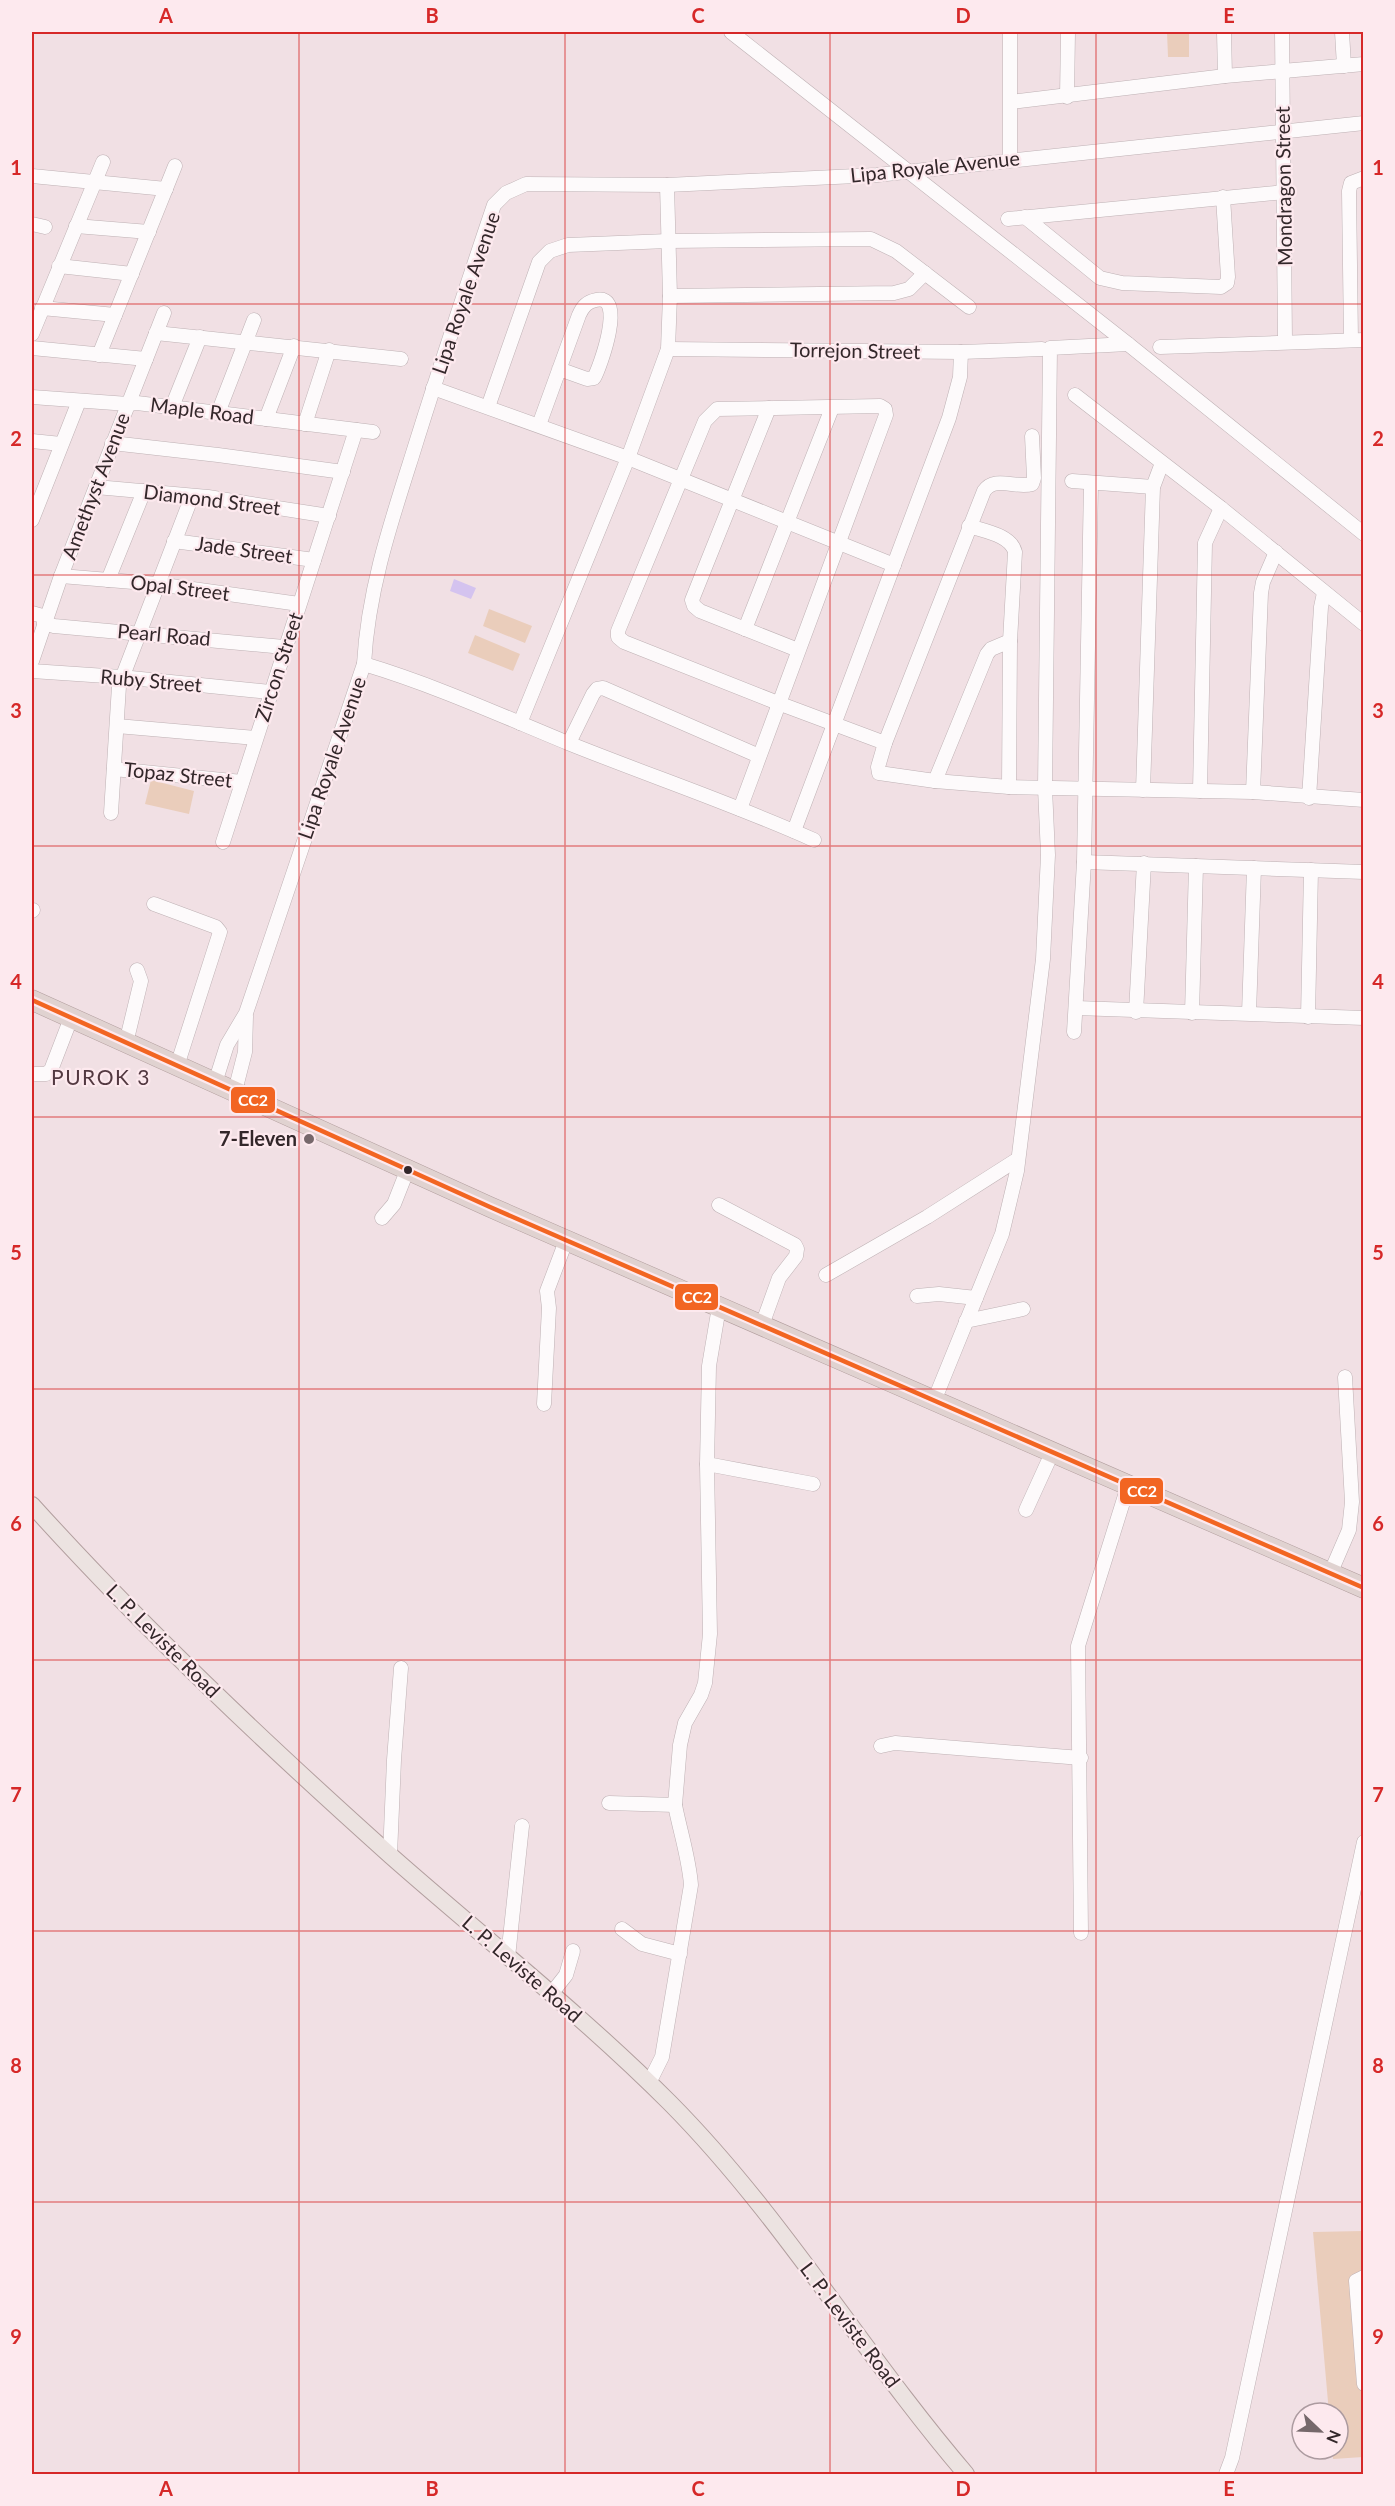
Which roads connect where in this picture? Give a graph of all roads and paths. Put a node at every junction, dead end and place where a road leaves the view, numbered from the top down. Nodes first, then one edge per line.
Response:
1 (731, 32) edge
2 (1010, 32) edge
3 (1068, 32) edge
4 (1224, 32) edge
5 (1282, 32) edge
6 (1342, 32) edge
7 (1364, 64) edge
8 (1344, 66) junction
9 (1283, 72) junction
10 (1225, 76) junction
11 (1067, 97) junction
12 (1011, 102) junction
13 (1364, 123) edge
14 (1282, 130) junction
15 (1010, 159) junction
16 (103, 162) dead end
17 (175, 166) dead end
18 (909, 172) junction
19 (32, 176) edge
20 (1357, 180) edge
21 (95, 182) junction
22 (667, 185) junction
23 (166, 189) junction
24 (1285, 192) junction
25 (1223, 197) junction
26 (1025, 217) junction
27 (1008, 219) dead end
28 (76, 226) junction
29 (149, 232) junction
30 (668, 241) junction
31 (59, 266) junction
32 (925, 273) junction
33 (132, 274) junction
34 (670, 296) junction
35 (969, 307) dead end
36 (42, 308) junction
37 (164, 313) dead end
38 (115, 315) junction
39 (254, 320) dead end
40 (156, 333) junction
41 (32, 334) edge
42 (200, 337) junction
43 (1357, 340) edge
44 (246, 341) junction
45 (1285, 341) junction
46 (1128, 344) junction
47 (294, 346) junction
48 (1160, 347) dead end
49 (32, 348) edge
50 (668, 349) junction
51 (1046, 349) junction
52 (329, 351) junction
53 (961, 352) junction
54 (99, 355) junction
55 (146, 359) junction
56 (401, 359) dead end
57 (559, 369) junction
58 (433, 387) junction
59 (1075, 395) dead end
60 (32, 397) edge
61 (79, 401) junction
62 (128, 404) junction
63 (172, 407) junction
64 (488, 407) junction
65 (769, 408) junction
66 (832, 408) junction
67 (218, 413) junction
68 (266, 419) junction
69 (305, 424) junction
70 (539, 425) junction
71 (356, 430) junction
72 (373, 432) dead end
73 (1032, 436) dead end
74 (32, 441) edge
75 (112, 443) junction
76 (61, 444) junction
77 (628, 458) junction
78 (1162, 463) junction
79 (343, 472) junction
80 (680, 480) junction
81 (1072, 481) dead end
82 (1091, 483) junction
83 (38, 486) edge
84 (96, 487) junction
85 (1153, 487) junction
86 (144, 491) junction
87 (192, 496) junction
88 (732, 502) junction
89 (1221, 508) junction
90 (329, 516) junction
91 (32, 520) edge
92 (787, 524) junction
93 (969, 526) junction
94 (1364, 534) edge
95 (174, 541) junction
96 (838, 544) junction
97 (1276, 552) junction
98 (314, 560) junction
99 (894, 565) junction
100 (61, 576) junction
101 (108, 580) junction
102 (157, 584) junction
103 (1324, 592) junction
104 (299, 603) junction
105 (32, 613) edge
106 (45, 620) junction
107 (1364, 624) edge
108 (745, 629) junction
109 (138, 632) junction
110 (1010, 641) junction
111 (284, 647) junction
112 (798, 650) junction
113 (32, 661) edge
114 (364, 664) junction
115 (32, 671) edge
116 (121, 677) junction
117 (270, 692) junction
118 (778, 703) junction
119 (520, 723) junction
120 (834, 724) junction
121 (117, 726) junction
122 (256, 738) junction
123 (885, 742) junction
124 (569, 743) junction
125 (759, 756) junction
126 (114, 769) junction
127 (935, 781) junction
128 (242, 782) junction
129 (1009, 787) junction
130 (1046, 788) junction
131 (1086, 789) junction
132 (1143, 790) junction
133 (1200, 791) junction
134 (1253, 792) junction
135 (1309, 798) junction
136 (1364, 800) edge
137 (740, 809) junction
138 (111, 813) dead end
139 (794, 831) junction
140 (814, 840) dead end
141 (223, 842) dead end
142 (1084, 862) junction
143 (1144, 863) junction
144 (1196, 866) junction
145 (1254, 868) junction
146 (1311, 870) junction
147 (1364, 872) edge
148 (154, 904) dead end
149 (137, 969) dead end
150 (32, 1000) edge
151 (1076, 1008) junction
152 (1136, 1012) junction
153 (246, 1013) junction
154 (1192, 1013) junction
155 (1249, 1013) junction
156 (1308, 1017) junction
157 (71, 1018) junction
158 (1364, 1018) edge
159 (1074, 1032) dead end
160 (126, 1042) junction
161 (177, 1066) junction
162 (35, 1074) dead end
163 (215, 1083) junction
164 (235, 1091) junction
165 (1018, 1160) junction
166 (407, 1171) junction
167 (719, 1205) dead end
168 (382, 1218) dead end
169 (566, 1241) junction
170 (826, 1275) dead end
171 (916, 1296) dead end
172 (976, 1298) junction
173 (719, 1307) junction
174 (1023, 1309) dead end
175 (966, 1321) junction
176 (762, 1325) junction
177 (1345, 1377) dead end
178 (934, 1401) junction
179 (544, 1404) dead end
180 (1052, 1453) junction
181 (707, 1464) junction
182 (813, 1484) dead end
183 (1128, 1486) junction
184 (32, 1505) edge
185 (1026, 1510) dead end
186 (1330, 1574) junction
187 (1364, 1588) edge
188 (401, 1668) dead end
189 (881, 1746) dead end
190 (1081, 1758) junction
191 (609, 1803) dead end
192 (675, 1804) junction
193 (522, 1826) dead end
194 (1364, 1842) edge
195 (390, 1855) junction
196 (622, 1929) dead end
197 (1081, 1933) dead end
198 (573, 1951) dead end
199 (680, 1954) junction
200 (508, 1957) junction
201 (551, 1994) junction
202 (650, 2083) junction
203 (1364, 2277) edge
204 (1364, 2384) edge
205 (966, 2475) edge
206 (1226, 2475) edge

1 - 18 street
2 - 12 street
3 - 11 street
4 - 10 street
5 - 9 street, Mondragon Street
6 - 8 street
7 - 8 street
8 - 9 street
9 - 10 street
9 - 14 street, Mondragon Street
10 - 11 street
11 - 12 street
12 - 15 street
13 - 14 street, Lipa Royale Avenue
14 - 15 street, Lipa Royale Avenue
14 - 24 street, Mondragon Street
15 - 18 street, Lipa Royale Avenue
16 - 21 street
17 - 23 street
18 - 22 street, Lipa Royale Avenue
18 - 46 street
19 - 21 street
20 - 43 street
21 - 23 street
21 - 28 street
22 - 30 street
22 - 58 street, Lipa Royale Avenue
23 - 29 street
24 - 25 street
24 - 45 street, Mondragon Street
25 - 26 street
25 - 26 street
26 - 27 street
28 - 29 street
28 - 31 street
29 - 33 street
30 - 32 street
30 - 34 street
30 - 64 street
31 - 33 street
31 - 36 street
32 - 34 street
32 - 35 street
33 - 38 street
34 - 50 street
36 - 38 street
36 - 41 street
37 - 40 street, Amethyst Avenue
38 - 54 street
39 - 44 street
40 - 42 street
40 - 55 street, Amethyst Avenue
42 - 44 street
42 - 63 street
43 - 45 street
44 - 47 street
44 - 67 street
45 - 48 street
46 - 51 street, Torrejon Street
46 - 94 street
47 - 52 street
47 - 68 street
49 - 54 street
50 - 53 street, Torrejon Street
50 - 77 street
51 - 53 street, Torrejon Street
51 - 130 street
52 - 56 street
52 - 69 street
53 - 99 street
54 - 55 street
55 - 62 street, Amethyst Avenue
57 - 57 street
57 - 70 street
58 - 64 street
58 - 114 street, Lipa Royale Avenue
59 - 78 street
60 - 61 street, Maple Road
61 - 62 street, Maple Road
61 - 76 street
62 - 63 street, Maple Road
62 - 75 street, Amethyst Avenue
63 - 67 street, Maple Road
64 - 70 street
65 - 66 street
65 - 80 street
65 - 88 street
66 - 92 street
66 - 96 street
67 - 68 street, Maple Road
68 - 69 street, Maple Road
69 - 71 street, Maple Road
70 - 77 street
71 - 72 street, Maple Road
71 - 79 street, Zircon Street
73 - 93 street
74 - 76 street
75 - 79 street
75 - 84 street, Amethyst Avenue
76 - 83 street
77 - 80 street
77 - 119 street
78 - 85 street
78 - 89 street
79 - 90 street, Zircon Street
80 - 88 street
80 - 118 street
81 - 82 street
82 - 85 street
82 - 131 street
83 - 91 street
84 - 86 street, Diamond Street
84 - 100 street, Amethyst Avenue
85 - 132 street
86 - 87 street, Diamond Street
86 - 101 street
87 - 90 street, Diamond Street
87 - 95 street
88 - 92 street
88 - 108 street
89 - 97 street
89 - 133 street
90 - 98 street, Zircon Street
92 - 96 street
92 - 108 street
93 - 110 street
93 - 123 street
95 - 98 street, Jade Street
95 - 102 street
96 - 99 street
96 - 112 street
97 - 103 street
97 - 134 street
98 - 104 street, Zircon Street
99 - 120 street
100 - 101 street, Opal Street
100 - 106 street, Amethyst Avenue
101 - 102 street, Opal Street
102 - 104 street, Opal Street
102 - 109 street
103 - 107 street
103 - 135 street
104 - 111 street, Zircon Street
105 - 106 street, Pearl Road
106 - 109 street, Pearl Road
106 - 113 street, Amethyst Avenue
108 - 112 street
109 - 111 street, Pearl Road
109 - 116 street
110 - 127 street
110 - 129 street
111 - 117 street, Zircon Street
112 - 118 street
114 - 119 street
114 - 153 street, Lipa Royale Avenue
115 - 116 street, Ruby Street
116 - 117 street, Ruby Street
116 - 121 street
117 - 122 street, Zircon Street
118 - 120 street
118 - 125 street
119 - 124 street
120 - 123 street
120 - 139 street
121 - 122 street
121 - 126 street
122 - 128 street, Zircon Street
123 - 127 street
124 - 125 street
124 - 137 street
125 - 137 street
126 - 128 street, Topaz Street
126 - 138 street
127 - 129 street
128 - 141 street, Zircon Street
129 - 130 street
130 - 131 street
130 - 165 street
131 - 132 street
131 - 142 street
132 - 133 street
133 - 134 street
134 - 135 street
135 - 136 street
137 - 139 street
139 - 140 street
142 - 143 street
142 - 151 street
143 - 144 street
143 - 152 street
144 - 145 street
144 - 154 street
145 - 146 street
145 - 155 street
146 - 147 street
146 - 156 street
148 - 161 street
149 - 160 street
150 - 157 highway
151 - 152 street
151 - 159 street
152 - 154 street
153 - 163 street, Lipa Royale Avenue
153 - 164 street, Lipa Royale Avenue
154 - 155 street
155 - 156 street
156 - 158 street
157 - 160 highway
157 - 162 street
160 - 161 highway
161 - 163 highway
163 - 164 highway
164 - 166 highway
165 - 170 street
165 - 172 street
166 - 168 street
166 - 169 highway
167 - 176 street
169 - 173 highway
169 - 179 street
171 - 172 street
172 - 175 street
173 - 176 highway
173 - 181 street
174 - 175 street
175 - 178 street
176 - 178 highway
177 - 186 street
178 - 180 highway
180 - 183 highway
180 - 185 street
181 - 182 street
181 - 192 street
183 - 186 highway
183 - 190 street
184 - 195 main road, L. P. Leviste Road
186 - 187 highway
188 - 195 street
189 - 190 street
190 - 197 street
191 - 192 street
192 - 199 street
193 - 200 street
194 - 206 street
195 - 200 main road, L. P. Leviste Road
196 - 199 street
198 - 201 street
199 - 202 street
200 - 201 main road, L. P. Leviste Road
201 - 202 main road, L. P. Leviste Road
202 - 205 main road, L. P. Leviste Road
203 - 204 street

